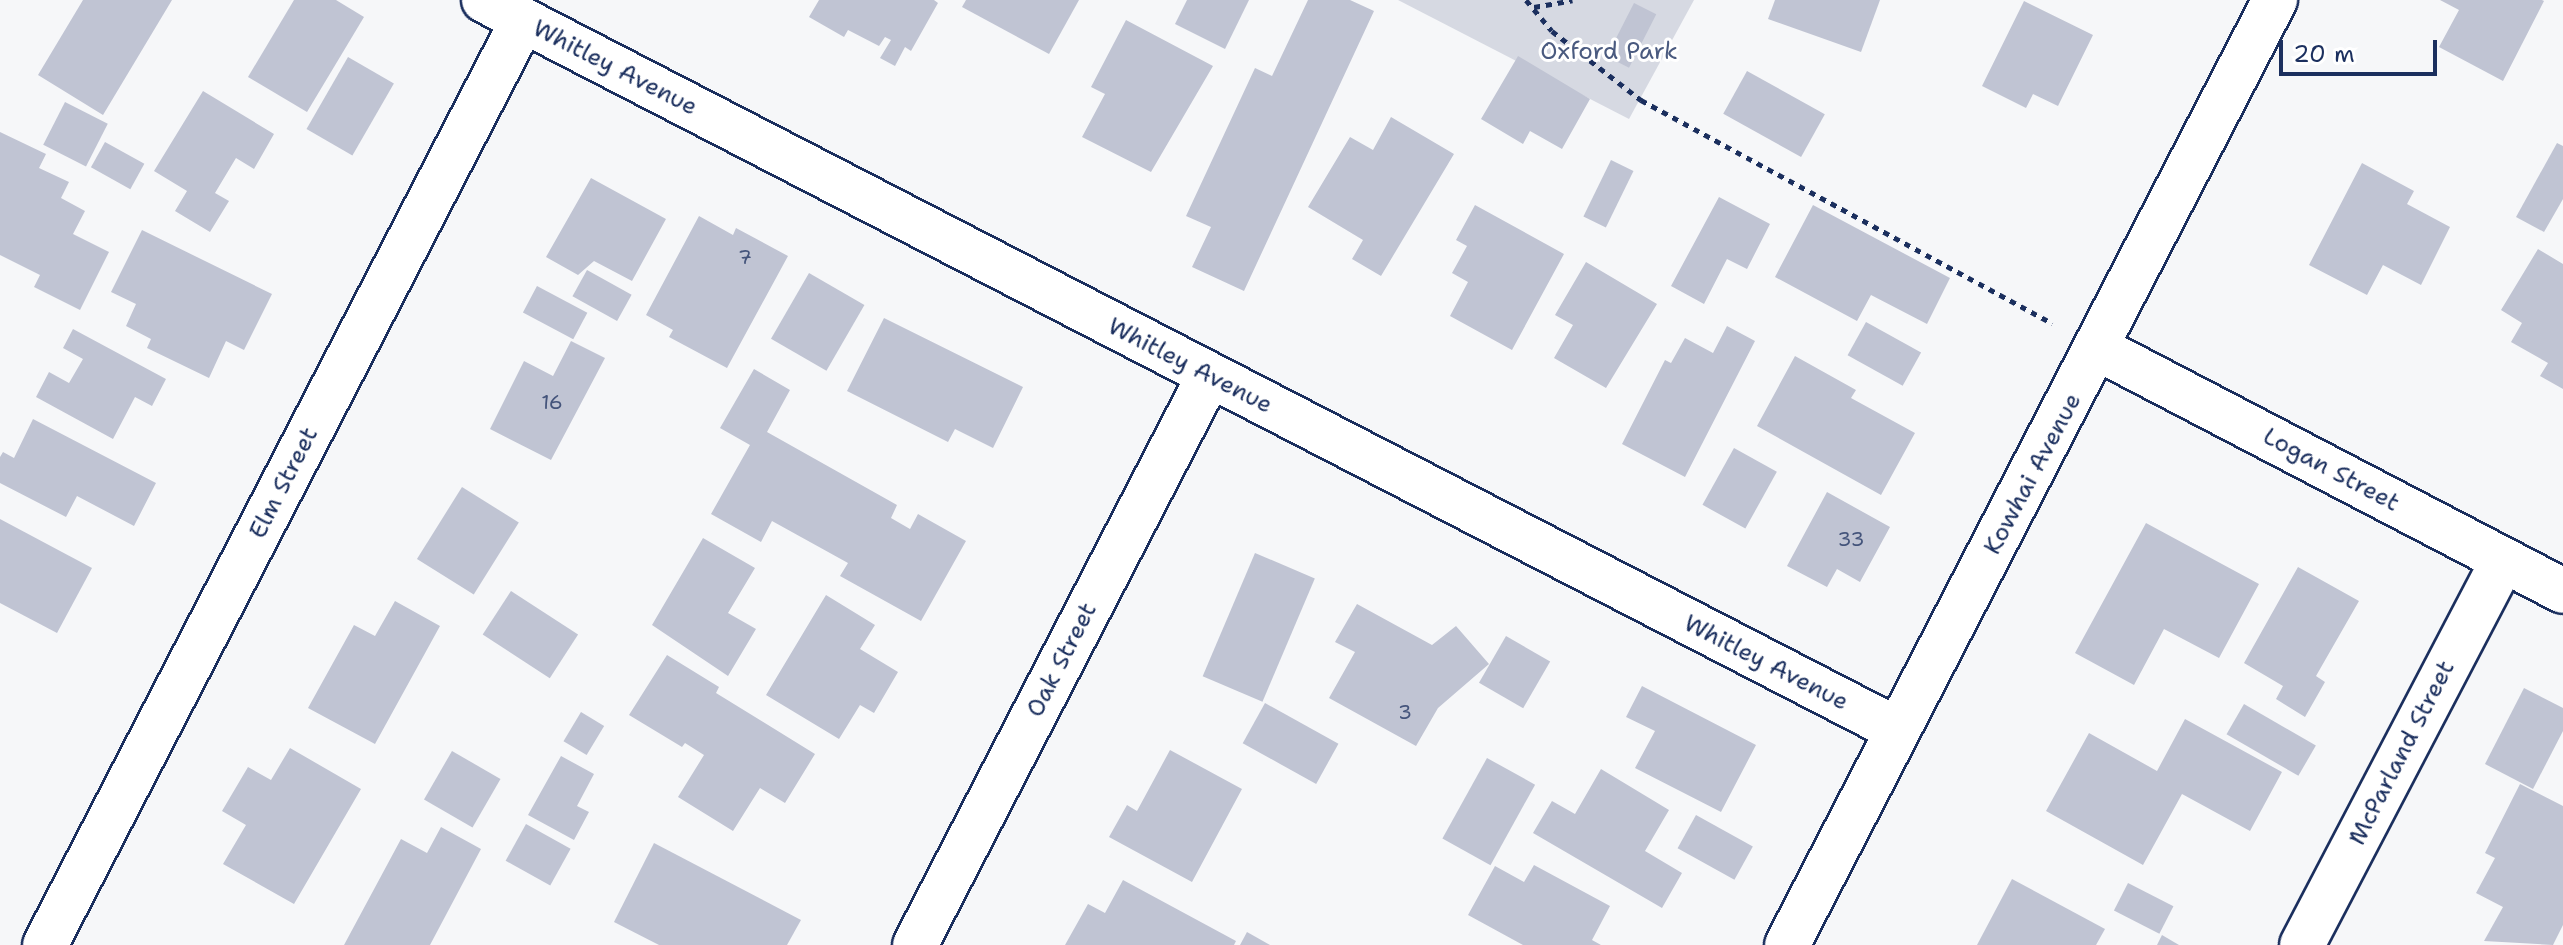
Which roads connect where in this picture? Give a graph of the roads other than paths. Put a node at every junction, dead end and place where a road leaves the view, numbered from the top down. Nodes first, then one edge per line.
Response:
1 (484, 0) edge
2 (2275, 0) edge
3 (523, 20) junction
4 (2099, 349) junction
5 (1209, 376) junction
6 (2503, 560) junction
7 (2563, 591) edge
8 (1898, 730) junction
9 (45, 945) edge
10 (915, 945) edge
11 (1787, 945) edge
12 (2302, 945) edge

1 - 3 street, Whitley Avenue
2 - 4 street, Kowhai Avenue
3 - 5 street, Whitley Avenue
3 - 9 street, Elm Street
4 - 6 street, Logan Street
4 - 8 street, Kowhai Avenue
5 - 8 street, Whitley Avenue
5 - 10 street, Oak Street
6 - 7 street, Logan Street
6 - 12 street, McParland Street
8 - 11 street, Kowhai Avenue

